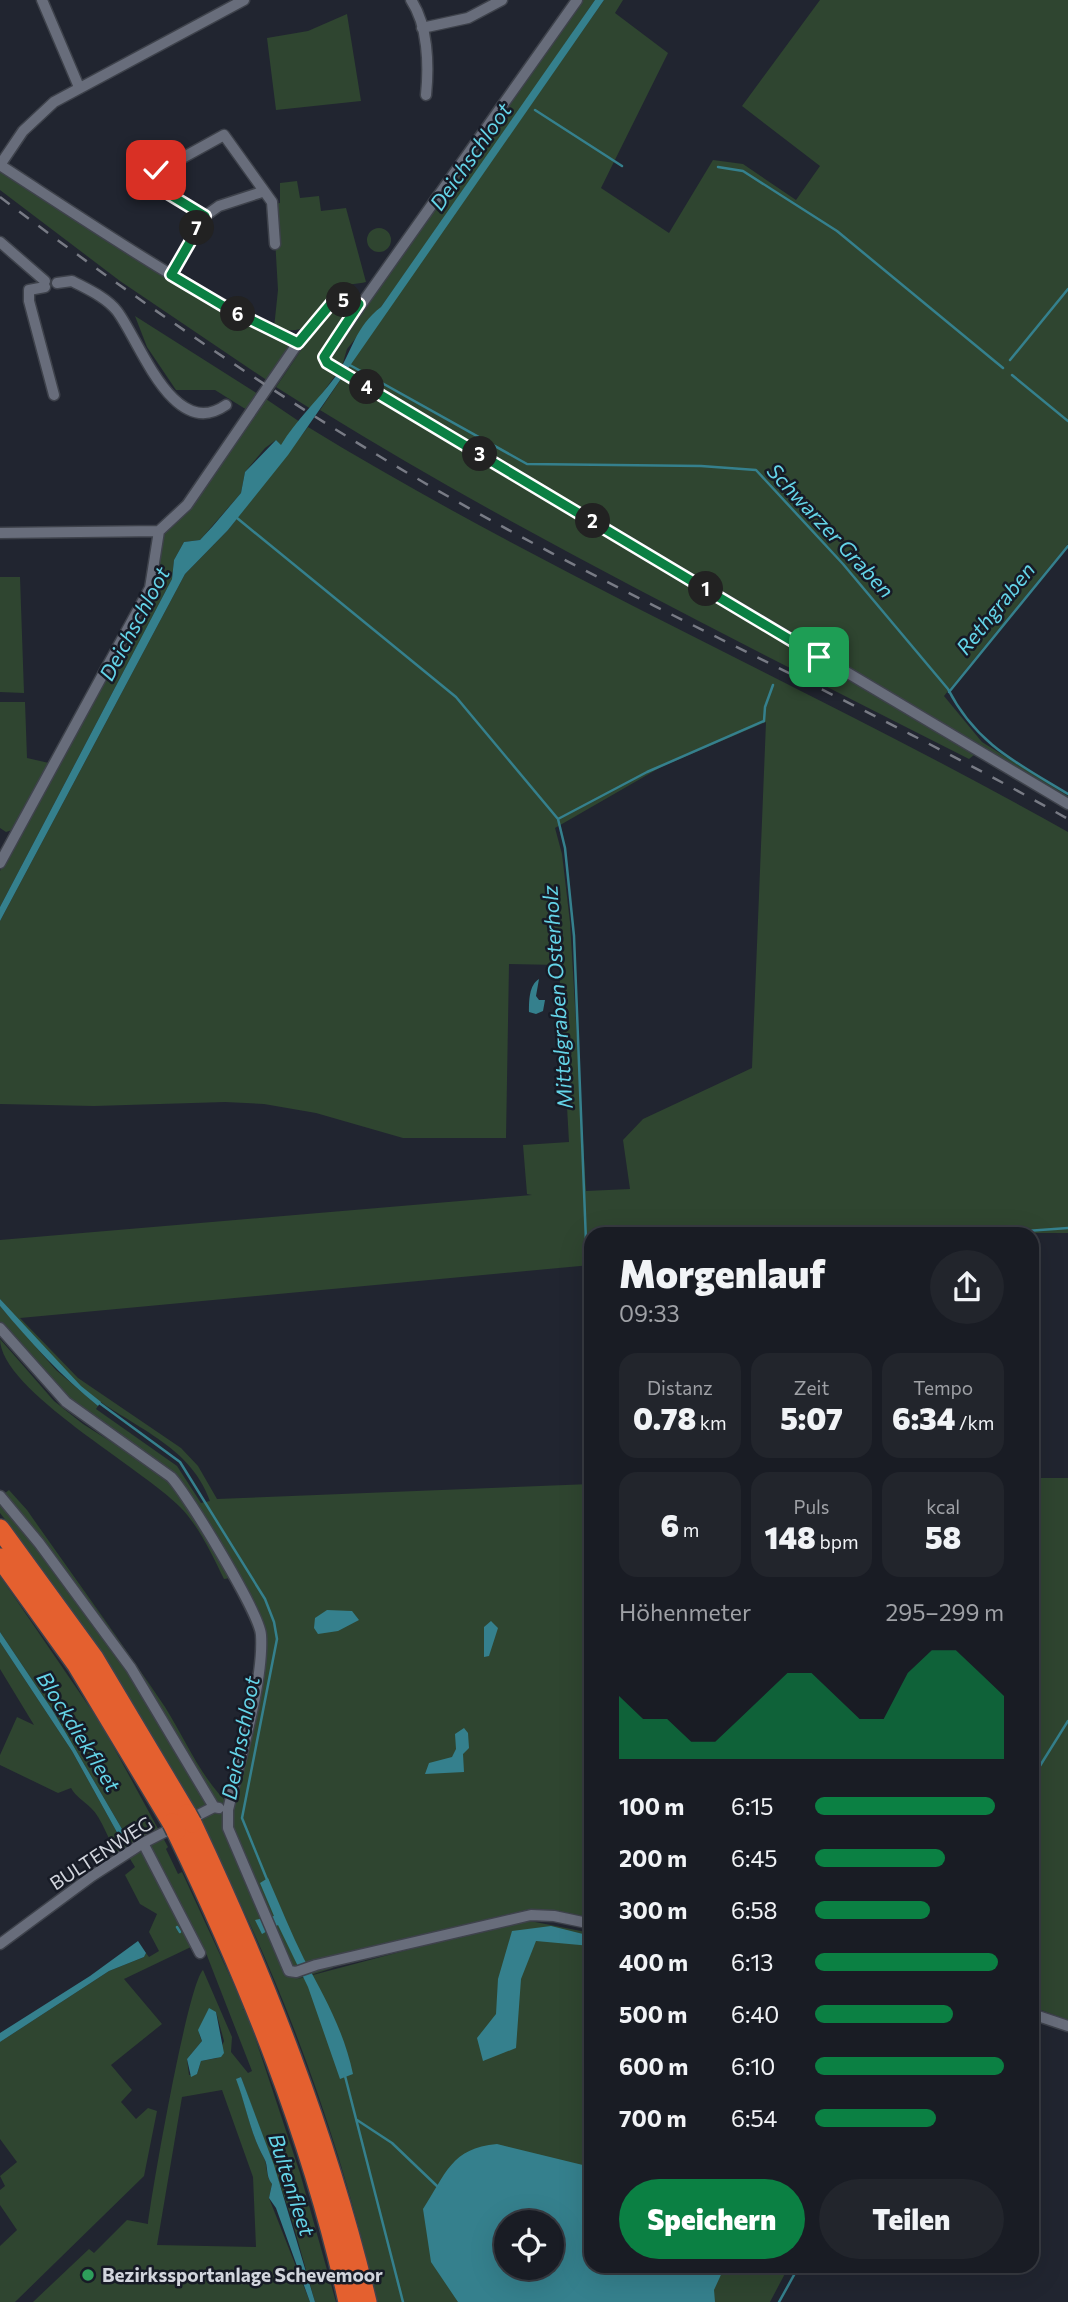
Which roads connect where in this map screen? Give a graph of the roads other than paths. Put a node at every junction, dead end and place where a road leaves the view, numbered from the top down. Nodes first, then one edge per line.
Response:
1 (42, 0) edge
2 (244, 0) edge
3 (411, 0) edge
4 (502, 0) edge
5 (577, 0) edge
6 (422, 28) junction
7 (79, 87) junction
8 (425, 95) dead end
9 (0, 165) edge
10 (262, 192) junction
11 (205, 216) junction
12 (0, 242) edge
13 (275, 244) dead end
14 (171, 275) junction
15 (45, 284) junction
16 (359, 304) junction
17 (298, 343) junction
18 (54, 395) dead end
19 (226, 405) dead end
20 (159, 531) junction
21 (0, 533) edge
22 (1068, 804) edge
23 (0, 863) edge
24 (0, 1328) edge
25 (0, 1496) edge
26 (0, 1529) edge
27 (0, 1558) edge
28 (214, 1807) junction
29 (228, 1810) junction
30 (182, 1823) junction
31 (143, 1843) junction
32 (584, 1922) edge
33 (0, 1944) edge
34 (200, 1953) dead end
35 (1039, 2016) edge
36 (1068, 2026) edge
37 (348, 2302) edge
38 (367, 2302) edge

1 - 7 street
2 - 7 street
3 - 6 street
4 - 6 street
5 - 16 street
6 - 8 street
7 - 9 street
9 - 14 street
10 - 11 street
10 - 11 street
10 - 13 street
11 - 14 street
12 - 15 street
14 - 17 street
15 - 18 street
15 - 19 street
16 - 17 street
16 - 22 street
17 - 20 street
20 - 21 street
20 - 23 street
24 - 29 street
25 - 28 street
26 - 30 highway
27 - 30 highway
28 - 29 street
28 - 31 street, BULTENWEG
29 - 32 street
30 - 37 highway
30 - 38 highway
31 - 33 street, BULTENWEG
31 - 34 street
35 - 36 street

